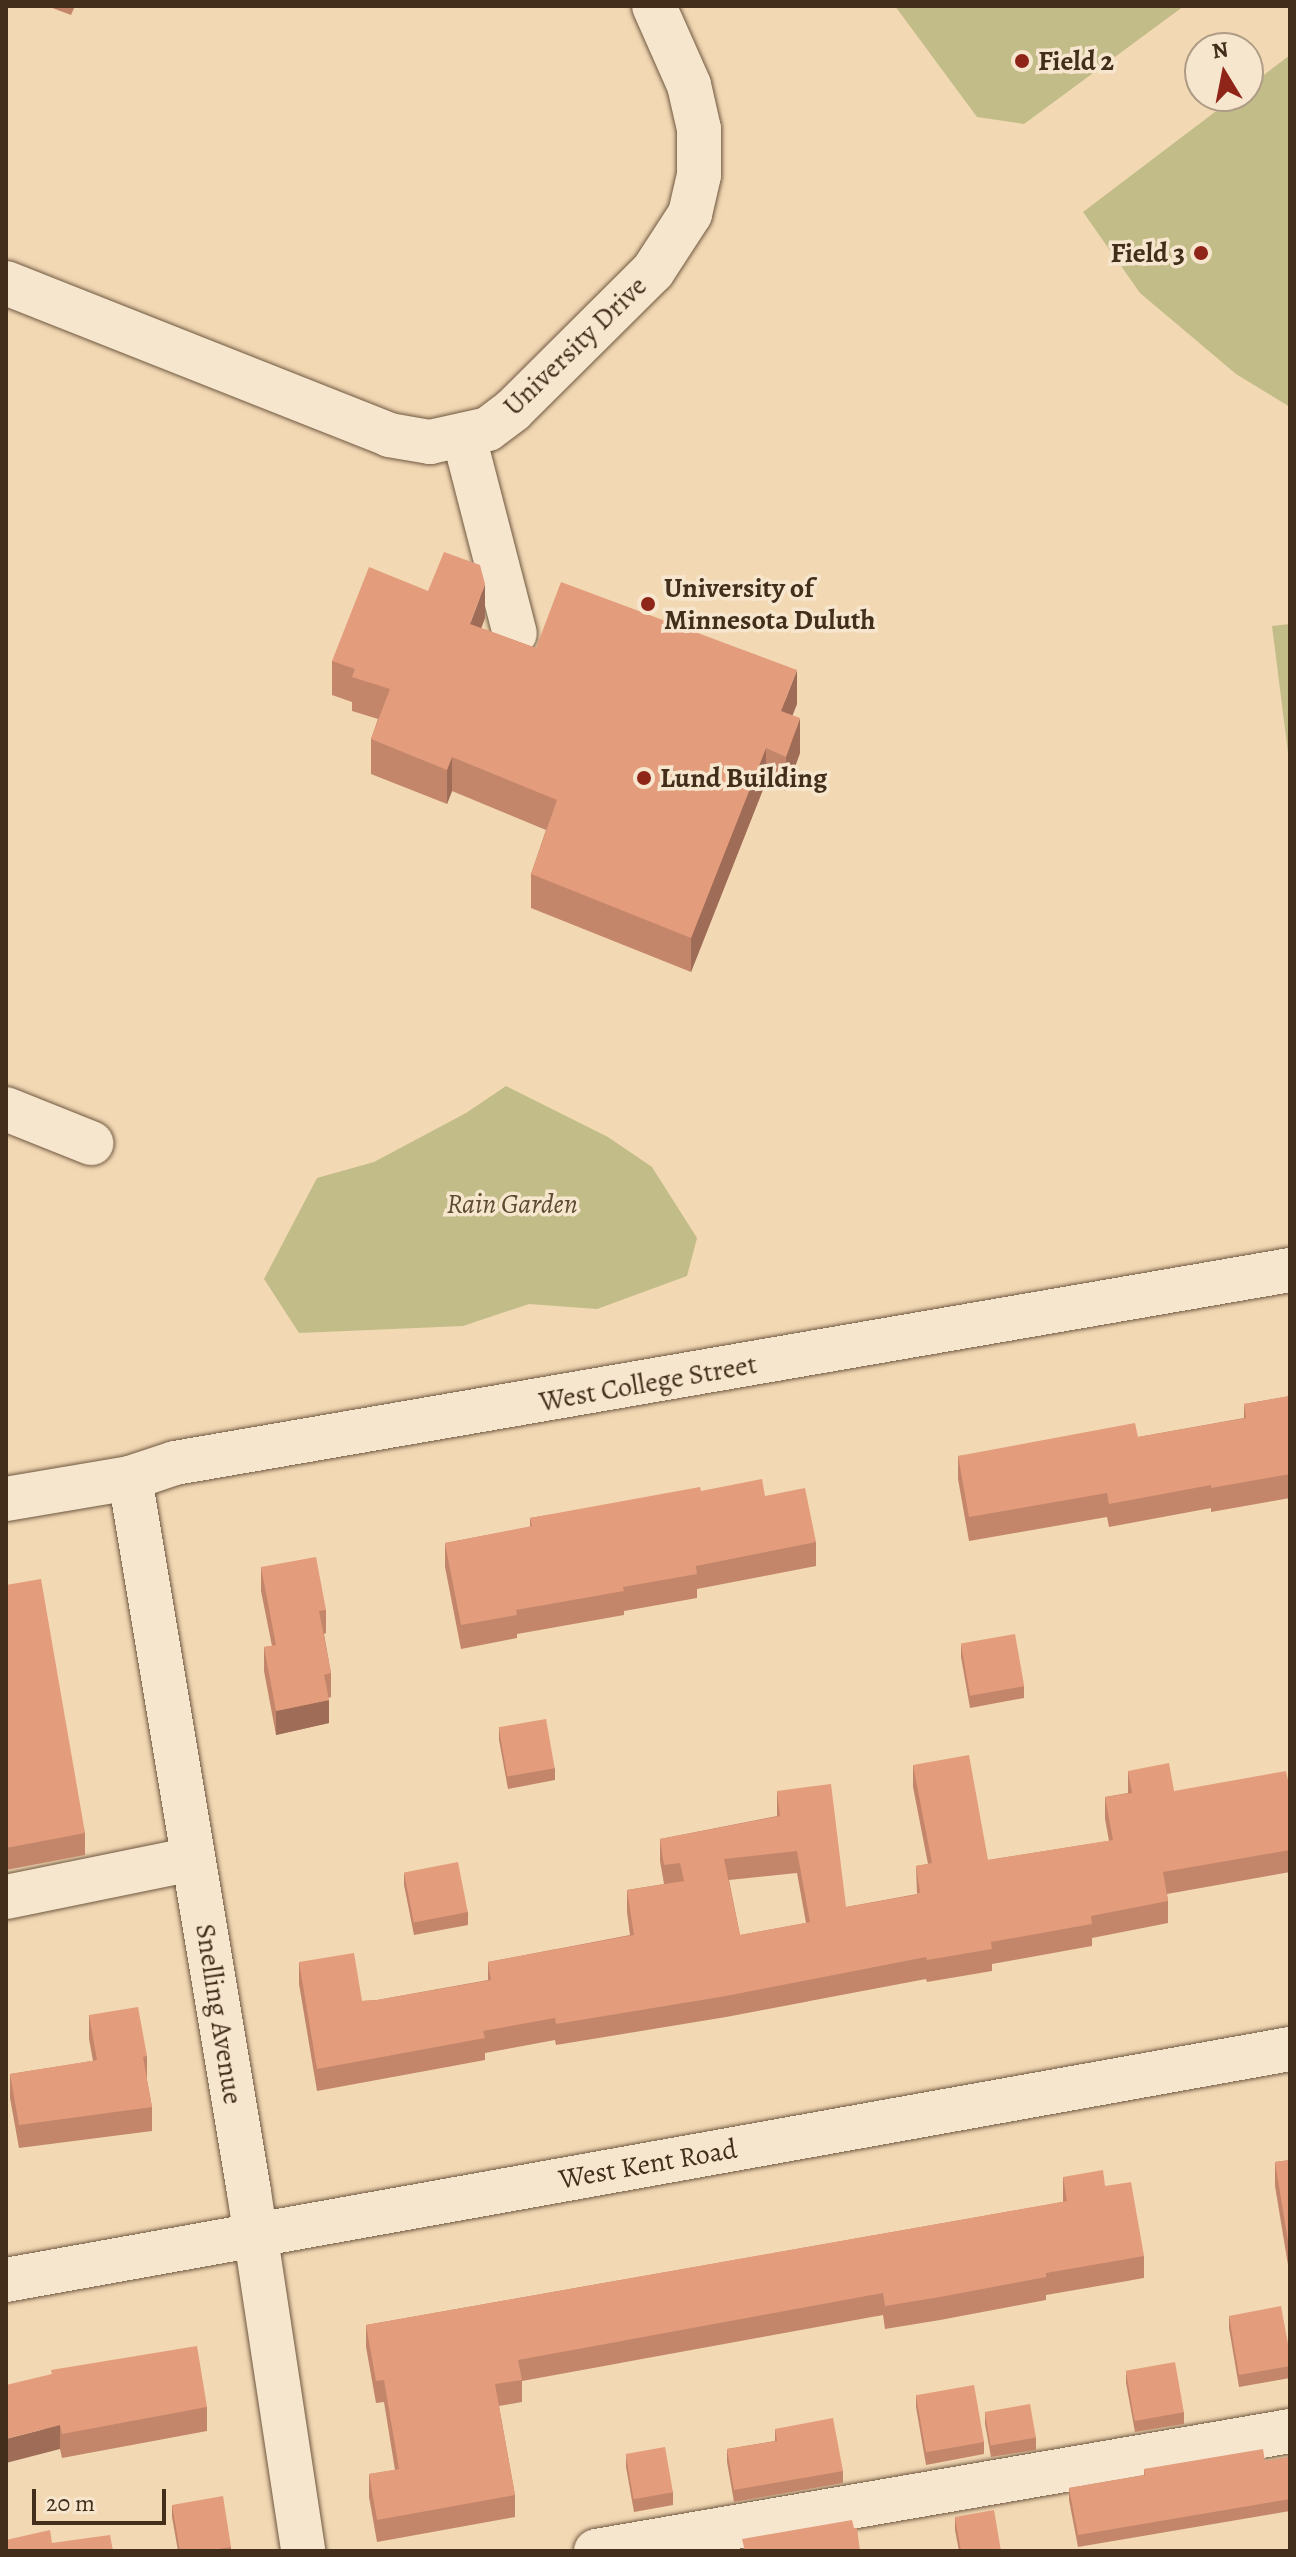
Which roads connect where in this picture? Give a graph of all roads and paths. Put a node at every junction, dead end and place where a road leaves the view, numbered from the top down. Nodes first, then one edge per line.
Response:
1 (654, 6) edge
2 (6, 283) edge
3 (464, 437) junction
4 (515, 634) dead end
5 (6, 1109) edge
6 (91, 1143) dead end
7 (1290, 1270) edge
8 (130, 1478) junction
9 (6, 1499) edge
10 (193, 1859) junction
11 (6, 1897) edge
12 (1290, 2049) edge
13 (255, 2234) junction
14 (6, 2280) edge
15 (1290, 2431) edge
16 (303, 2551) edge
17 (596, 2551) edge

1 - 3 street, University Drive
2 - 3 street, University Drive
3 - 4 street
5 - 6 street
7 - 8 street, West College Street
8 - 9 street, West College Street
8 - 10 street, Snelling Avenue
10 - 11 street
10 - 13 street, Snelling Avenue
12 - 13 street, West Kent Road
13 - 14 street, West Kent Road
13 - 16 street, Snelling Avenue
15 - 17 street

